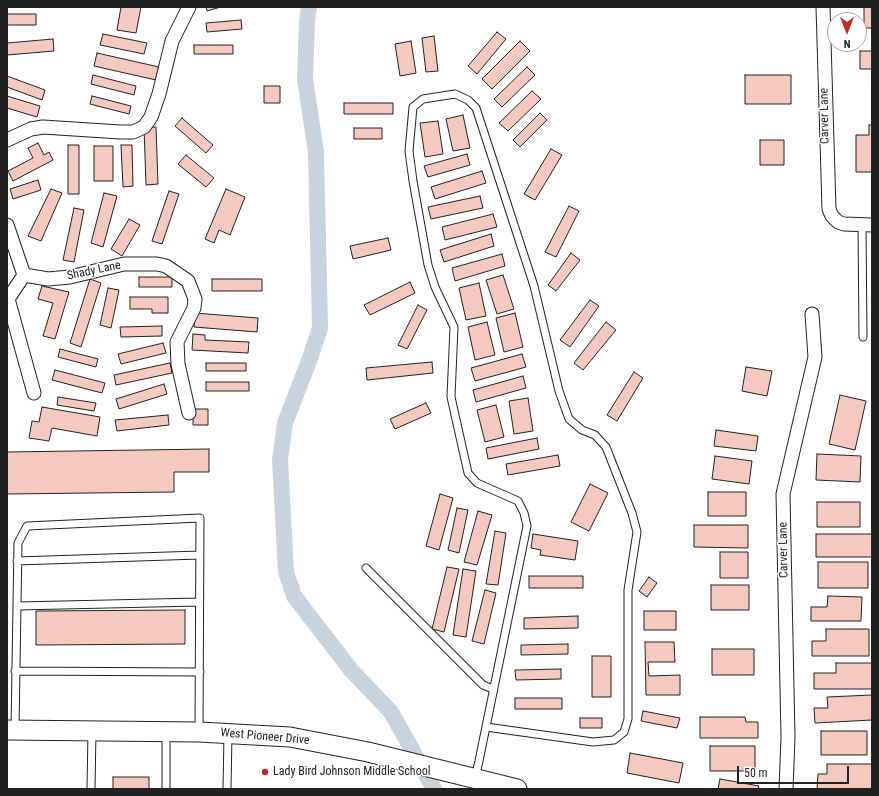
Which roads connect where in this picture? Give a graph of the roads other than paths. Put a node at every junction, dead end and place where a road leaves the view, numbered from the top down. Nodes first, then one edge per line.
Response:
1 (189, 7) edge
2 (823, 7) edge
3 (7, 140) edge
4 (7, 225) edge
5 (867, 225) edge
6 (24, 275) junction
7 (7, 299) edge
8 (812, 314) dead end
9 (863, 337) dead end
10 (34, 393) dead end
11 (189, 413) dead end
12 (199, 555) junction
13 (17, 561) junction
14 (366, 568) dead end
15 (199, 602) junction
16 (17, 606) junction
17 (15, 671) junction
18 (200, 672) junction
19 (493, 689) junction
20 (486, 727) junction
21 (11, 730) edge
22 (92, 730) junction
23 (166, 731) junction
24 (199, 732) junction
25 (228, 733) junction
26 (475, 778) junction
27 (91, 789) edge
28 (166, 789) edge
29 (227, 789) edge
30 (517, 789) edge
31 (786, 789) edge

1 - 3 street
2 - 5 street, Carver Lane
4 - 6 street
5 - 9 lane
6 - 7 street
6 - 11 street, Shady Lane
7 - 10 street
8 - 31 street, Carver Lane
12 - 13 lane
12 - 13 lane
12 - 15 lane
13 - 16 lane
14 - 19 lane
15 - 16 lane
15 - 18 lane
16 - 17 lane
17 - 18 lane
17 - 21 lane
18 - 24 lane
19 - 20 lane
19 - 20 lane
20 - 26 lane
21 - 22 main road, West Pioneer Drive
22 - 23 main road, West Pioneer Drive
22 - 27 lane
23 - 24 main road, West Pioneer Drive
23 - 28 lane
24 - 25 main road, West Pioneer Drive
25 - 26 main road, West Pioneer Drive
25 - 29 lane
26 - 30 main road, West Pioneer Drive

